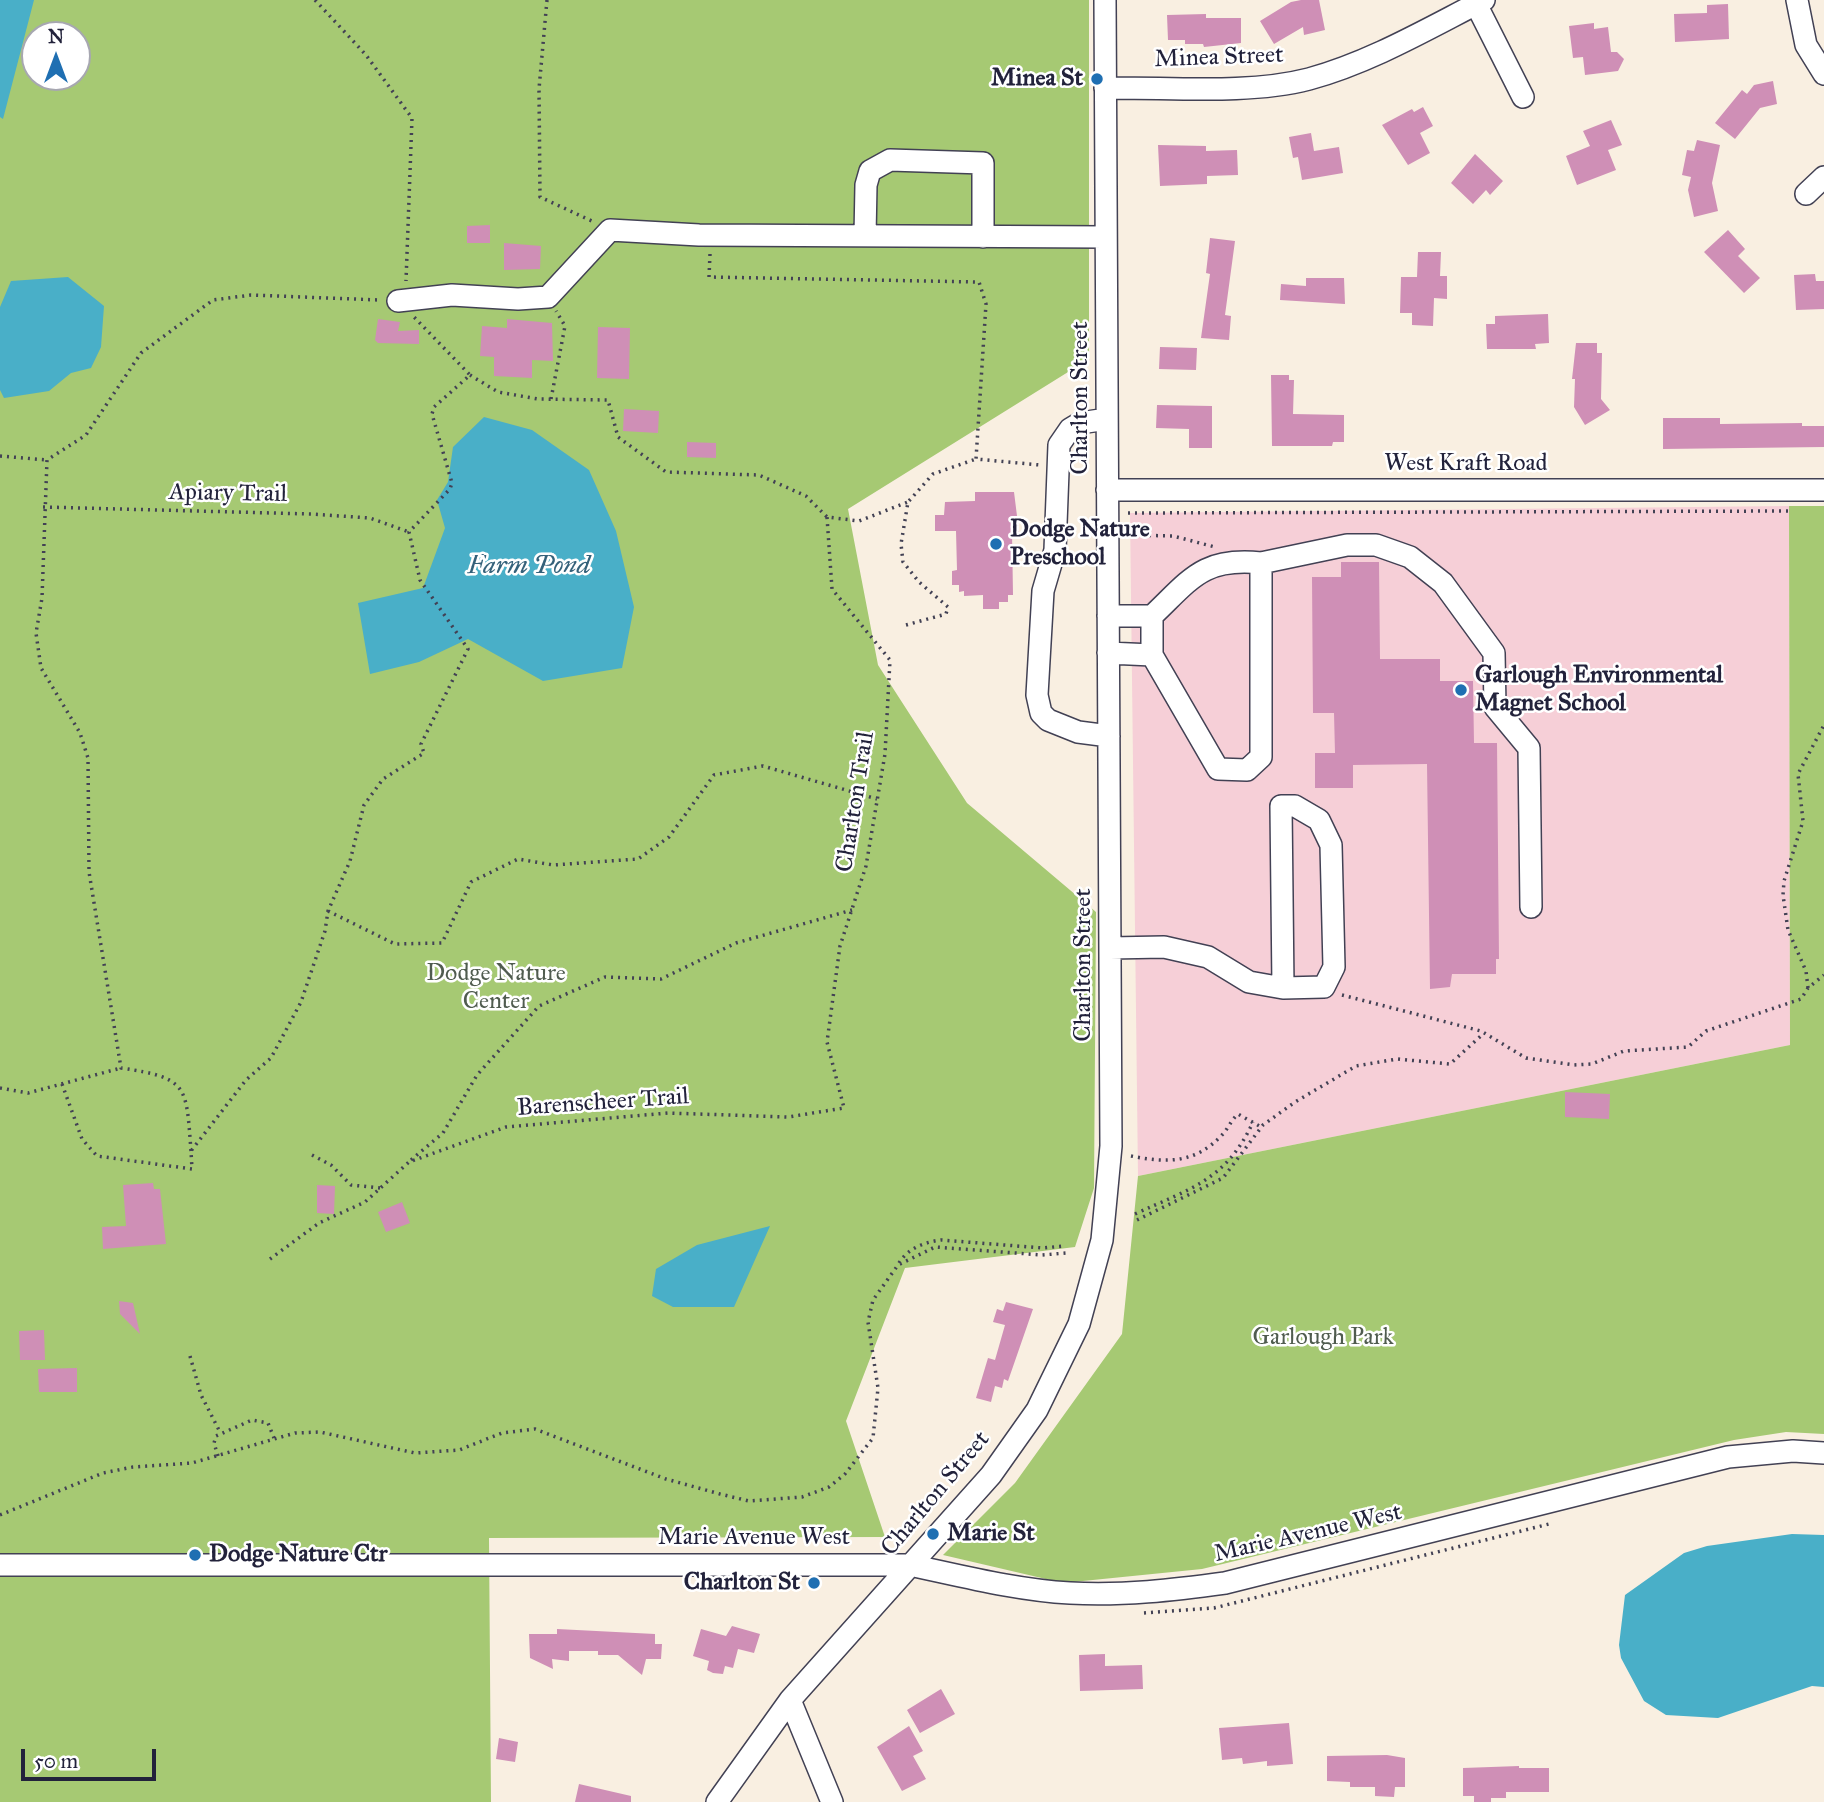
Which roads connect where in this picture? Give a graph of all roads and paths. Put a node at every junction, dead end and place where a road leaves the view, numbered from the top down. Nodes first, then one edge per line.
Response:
1 (315, 0) edge
2 (547, 0) edge
3 (1105, 0) edge
4 (1797, 0) edge
5 (1480, 2) edge
6 (1824, 74) edge
7 (1105, 88) junction
8 (1523, 97) dead end
9 (1824, 177) edge
10 (1806, 194) dead end
11 (610, 230) junction
12 (710, 234) junction
13 (865, 236) junction
14 (983, 237) junction
15 (1106, 237) junction
16 (402, 300) junction
17 (565, 326) dead end
18 (470, 375) junction
19 (551, 399) junction
20 (1107, 419) junction
21 (0, 456) edge
22 (976, 459) junction
23 (47, 460) junction
24 (1057, 467) junction
25 (1107, 490) junction
26 (1824, 490) edge
27 (908, 502) junction
28 (43, 507) junction
29 (1796, 511) dead end
30 (1128, 513) dead end
31 (827, 517) junction
32 (409, 532) junction
33 (1128, 535) dead end
34 (1238, 561) junction
35 (1261, 563) junction
36 (1108, 616) junction
37 (1152, 616) junction
38 (906, 625) dead end
39 (1108, 653) junction
40 (1152, 655) junction
41 (1824, 725) edge
42 (1109, 736) junction
43 (878, 799) junction
44 (1531, 907) dead end
45 (852, 910) junction
46 (328, 911) junction
47 (1110, 948) junction
48 (1824, 975) edge
49 (1324, 987) junction
50 (1283, 988) junction
51 (1808, 988) junction
52 (1483, 1034) junction
53 (121, 1068) junction
54 (62, 1084) junction
55 (0, 1088) edge
56 (844, 1108) joint
57 (1253, 1122) junction
58 (1261, 1127) junction
59 (191, 1151) junction
60 (312, 1155) dead end
61 (1131, 1156) dead end
62 (409, 1162) junction
63 (380, 1188) junction
64 (1135, 1214) dead end
65 (1137, 1220) dead end
66 (1064, 1246) dead end
67 (1066, 1253) dead end
68 (270, 1259) dead end
69 (898, 1265) junction
70 (190, 1356) dead end
71 (221, 1433) junction
72 (274, 1438) junction
73 (1824, 1453) edge
74 (218, 1456) junction
75 (0, 1515) edge
76 (0, 1565) edge
77 (911, 1565) junction
78 (790, 1700) junction
79 (717, 1802) edge
80 (832, 1802) edge

1 - 16 path
2 - 11 path
3 - 7 street, Charlton Street
4 - 6 street
5 - 7 street, Minea Street
5 - 8 street
7 - 15 street, Charlton Street
9 - 10 street
11 - 12 street
11 - 16 street
12 - 13 street
12 - 22 path
13 - 14 street
13 - 14 street
14 - 15 street
15 - 20 street, Charlton Street
16 - 18 path
16 - 23 path
17 - 19 path
18 - 19 path
18 - 32 path
19 - 31 path
20 - 24 street
20 - 25 street, Charlton Street
21 - 23 path
22 - 24 path
22 - 27 path
23 - 28 path
24 - 42 street
25 - 26 street, West Kraft Road
25 - 36 street, Charlton Street
27 - 31 path
27 - 38 path
28 - 32 path, Apiary Trail
28 - 53 path
29 - 30 path
31 - 43 path, Charlton Trail
32 - 46 path
33 - 34 path
34 - 35 street
34 - 37 street
35 - 40 street
35 - 44 street
36 - 37 street
36 - 39 street, Charlton Street
37 - 40 street
39 - 40 street
39 - 42 street, Charlton Street
41 - 51 path
42 - 47 street, Charlton Street
43 - 45 path, Charlton Trail
43 - 46 path
45 - 56 path, Charlton Trail
45 - 62 path
46 - 59 path
47 - 50 street
47 - 77 street, Charlton Street
48 - 51 path
49 - 50 street
49 - 50 street
49 - 52 path
51 - 52 path
52 - 58 path
53 - 54 path
53 - 59 path
54 - 55 path
54 - 59 path
56 - 62 path, Barenscheer Trail
57 - 58 path
57 - 61 path
57 - 64 path
58 - 65 path
60 - 63 path
62 - 63 path, Barenscheer Trail
63 - 68 path, Barenscheer Trail
66 - 69 path
67 - 69 path
69 - 72 path
70 - 71 path
71 - 72 path
71 - 74 path
72 - 74 path
73 - 77 street, Marie Avenue West
74 - 75 path
76 - 77 street, Marie Avenue West
77 - 78 street, Charlton Street
78 - 79 street, Charlton Street
78 - 80 street

